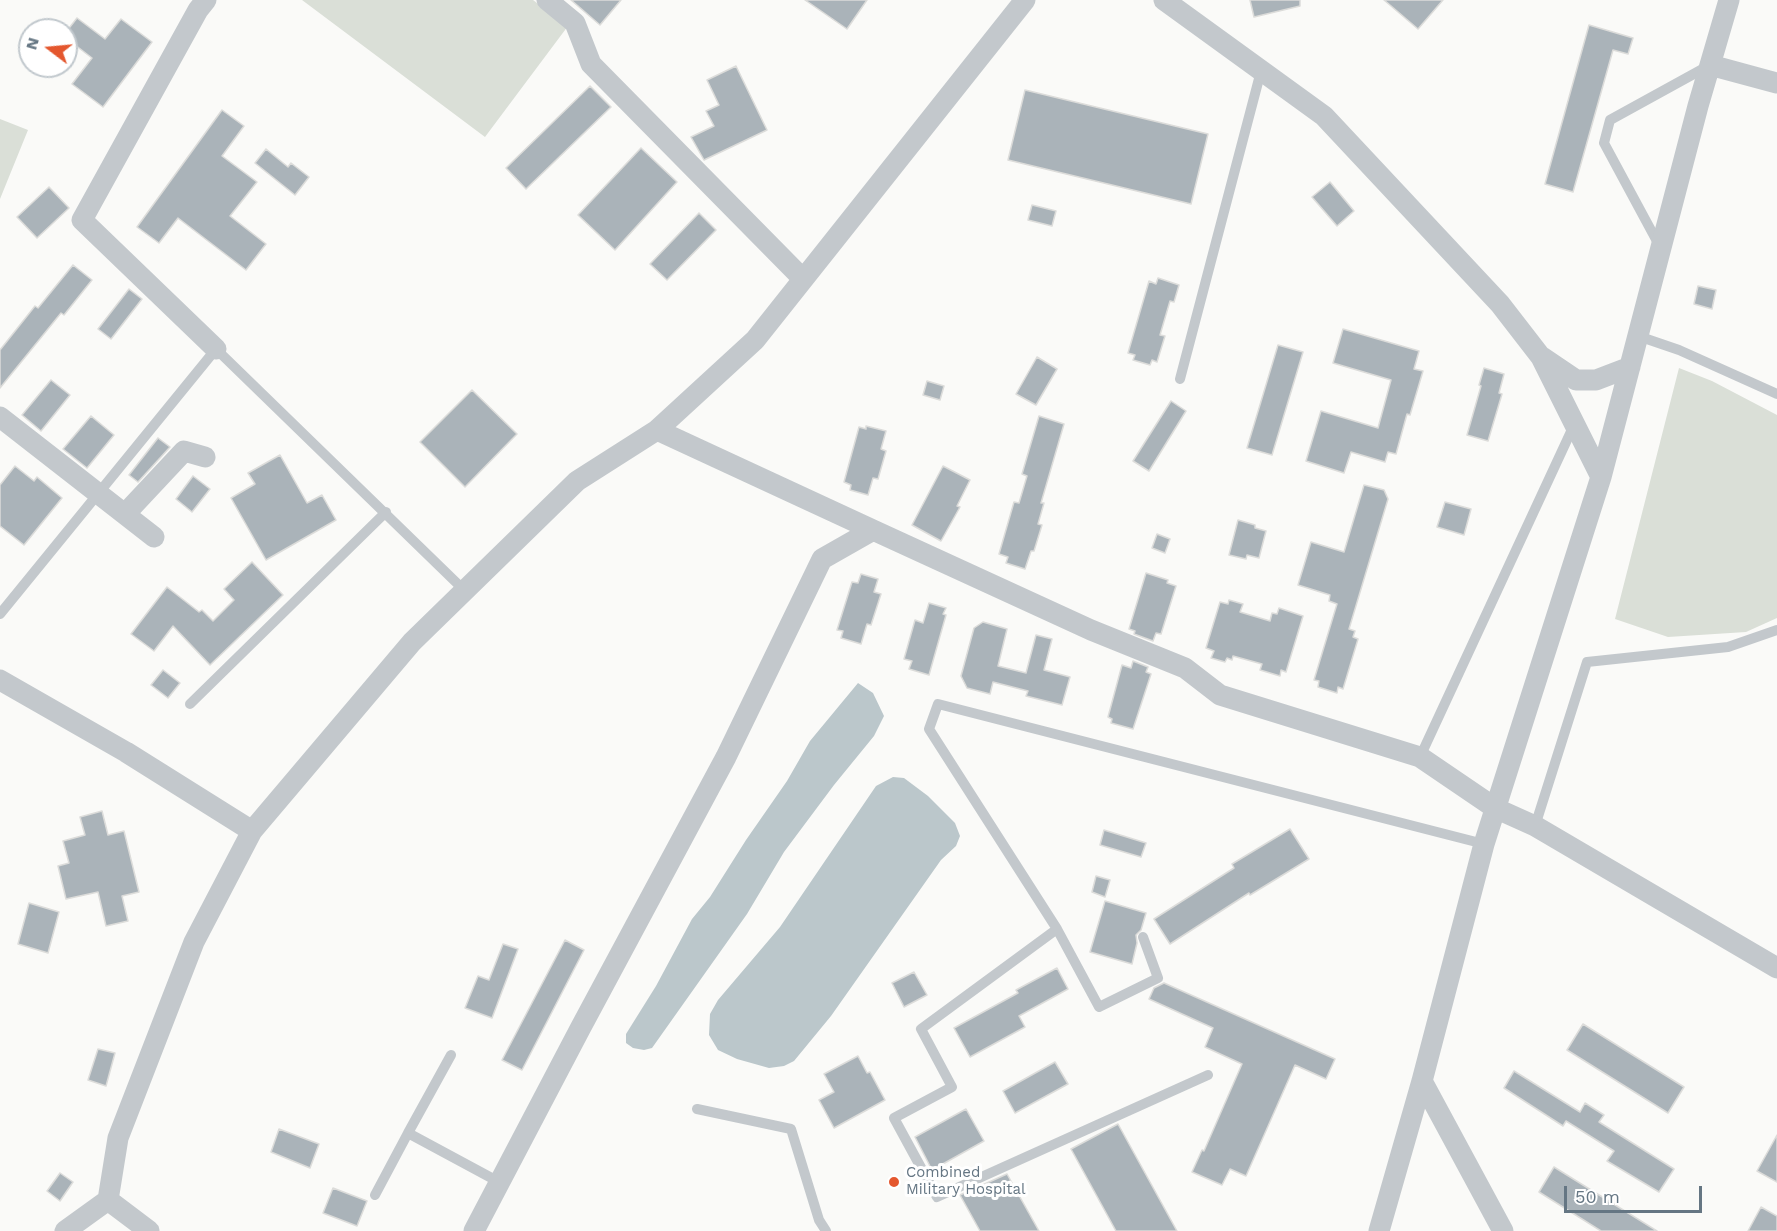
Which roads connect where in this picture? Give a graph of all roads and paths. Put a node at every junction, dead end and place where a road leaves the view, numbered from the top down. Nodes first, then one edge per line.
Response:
1 (206, 0) edge
2 (547, 0) edge
3 (1025, 0) edge
4 (1164, 0) edge
5 (1729, 0) edge
6 (1710, 65) junction
7 (1262, 71) junction
8 (1777, 83) edge
9 (1661, 248) junction
10 (804, 279) junction
11 (1638, 336) junction
12 (216, 349) junction
13 (1541, 357) junction
14 (1630, 367) junction
15 (1180, 379) dead end
16 (1777, 394) edge
17 (0, 417) edge
18 (1574, 423) junction
19 (657, 430) junction
20 (205, 457) dead end
21 (1601, 477) junction
22 (386, 512) junction
23 (125, 514) junction
24 (873, 530) junction
25 (154, 537) dead end
26 (465, 591) junction
27 (0, 614) edge
28 (1777, 630) edge
29 (0, 680) edge
30 (189, 704) dead end
31 (1420, 757) junction
32 (1495, 808) junction
33 (1535, 826) junction
34 (252, 831) junction
35 (1484, 844) junction
36 (1057, 929) junction
37 (1143, 937) dead end
38 (1777, 968) edge
39 (452, 1055) dead end
40 (1208, 1074) dead end
41 (1422, 1081) junction
42 (697, 1109) dead end
43 (408, 1134) junction
44 (499, 1182) junction
45 (375, 1195) dead end
46 (108, 1200) junction
47 (65, 1231) edge
48 (148, 1231) edge
49 (474, 1231) edge
50 (826, 1231) edge
51 (1379, 1231) edge
52 (1503, 1231) edge

1 - 12 street
2 - 10 street
3 - 10 street
4 - 7 street
5 - 6 street
6 - 8 street
6 - 9 street
6 - 9 lane
7 - 13 street
7 - 15 lane
9 - 11 street
10 - 19 street
11 - 14 street
11 - 16 lane
12 - 22 lane
12 - 27 lane
13 - 14 street
13 - 18 street
14 - 21 street
17 - 23 street
18 - 21 street
18 - 31 lane
19 - 24 street
19 - 26 street
20 - 23 street
21 - 32 street
22 - 26 lane
22 - 30 lane
23 - 25 street
24 - 31 street
24 - 44 street
26 - 34 street
28 - 33 lane
29 - 34 street
31 - 32 street
32 - 33 street
32 - 35 street
33 - 38 street
34 - 46 street
35 - 36 lane
35 - 41 street
36 - 37 lane
36 - 40 lane
39 - 43 lane
41 - 51 street
41 - 52 street
42 - 50 lane
43 - 44 lane
43 - 45 lane
44 - 49 street
46 - 47 street
46 - 48 street

